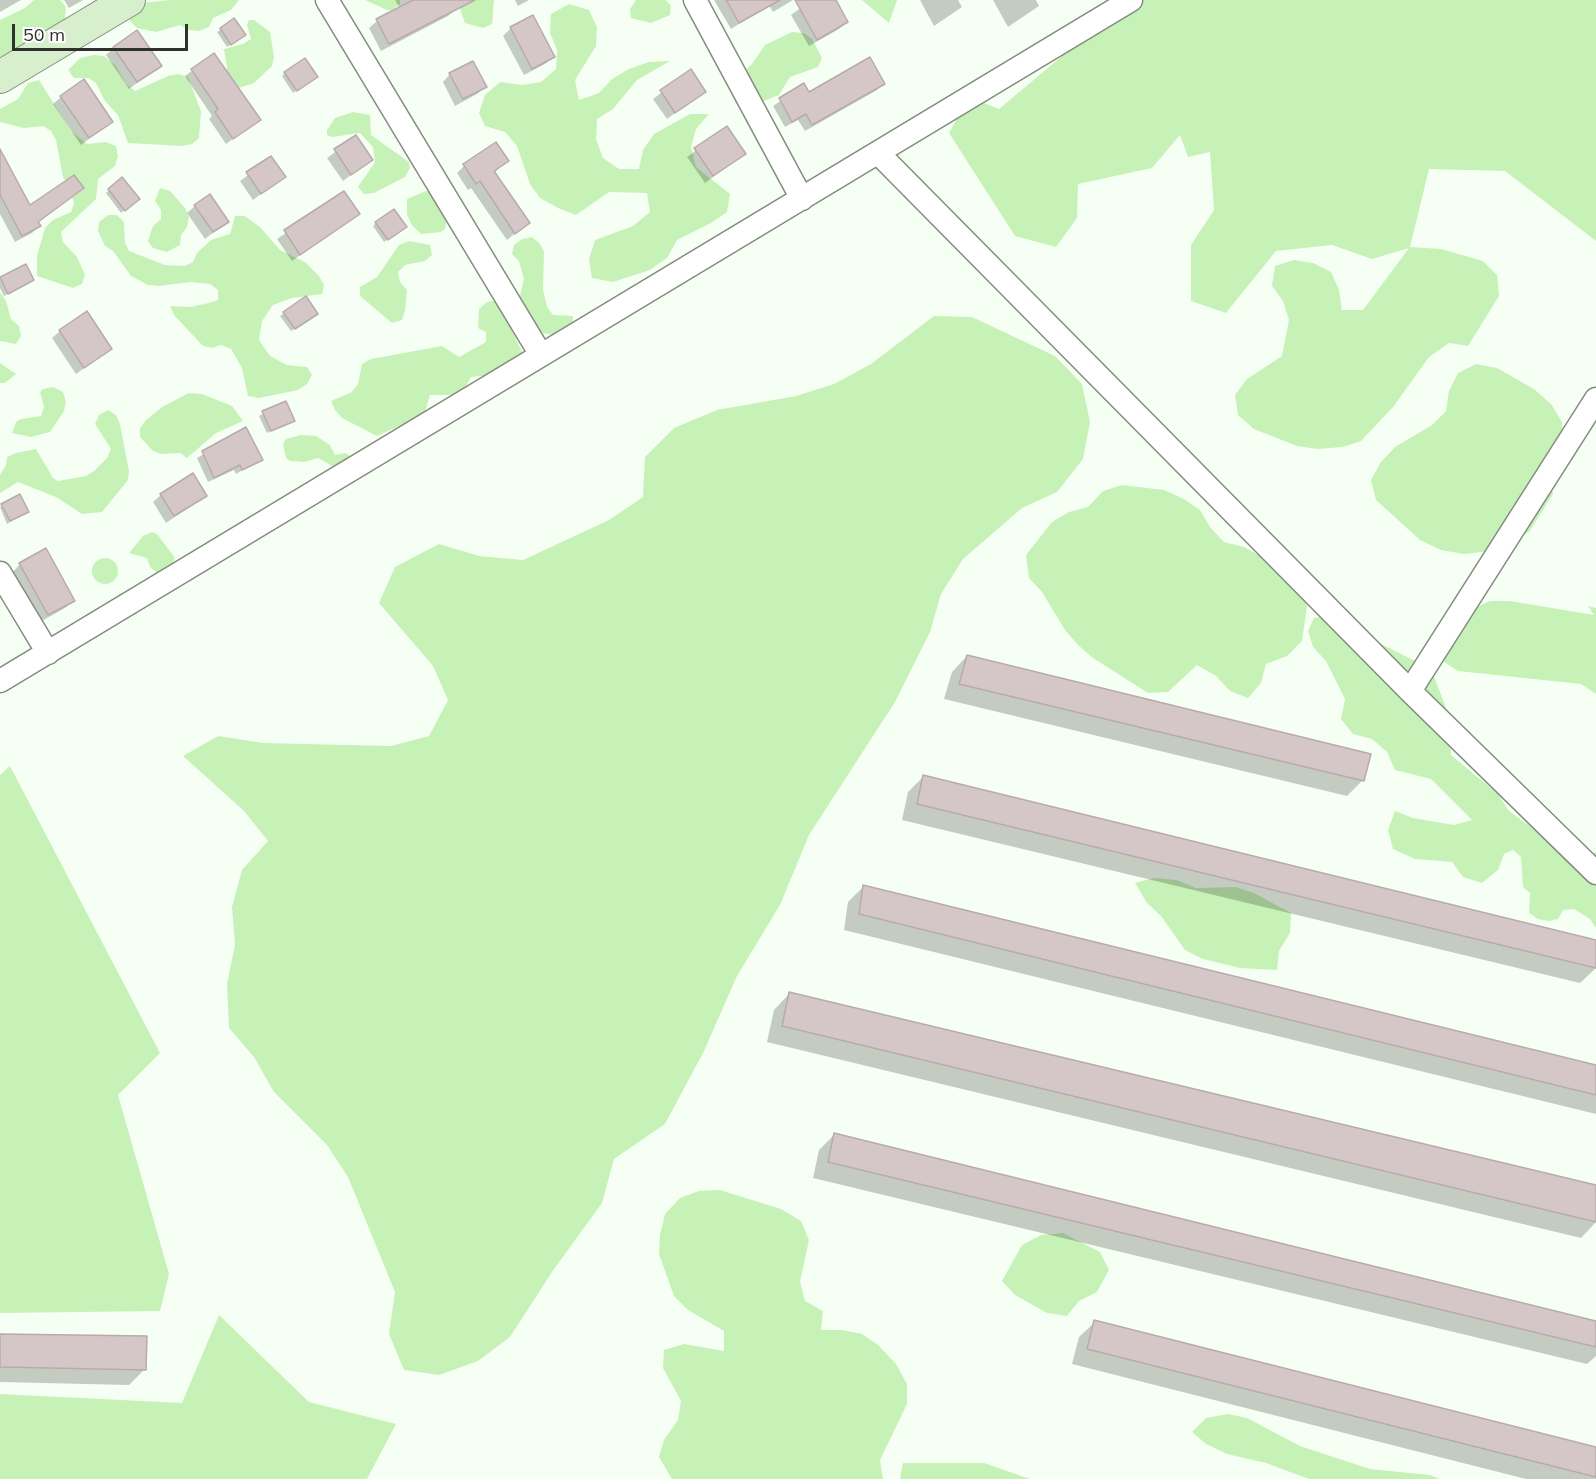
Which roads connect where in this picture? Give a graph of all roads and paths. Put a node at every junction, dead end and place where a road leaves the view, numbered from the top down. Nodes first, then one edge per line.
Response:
1 (129, 0) edge
2 (327, 0) edge
3 (695, 0) edge
4 (1131, 0) edge
5 (0, 77) edge
6 (878, 153) junction
7 (802, 199) junction
8 (542, 355) junction
9 (1596, 399) edge
10 (0, 573) edge
11 (48, 653) junction
12 (0, 681) edge
13 (1410, 691) junction
14 (1596, 873) edge

1 - 5 main road
2 - 8 street
3 - 7 street
4 - 6 street
6 - 7 street
6 - 13 street
7 - 8 street
8 - 11 street
9 - 13 street
10 - 11 street
11 - 12 street
13 - 14 street

